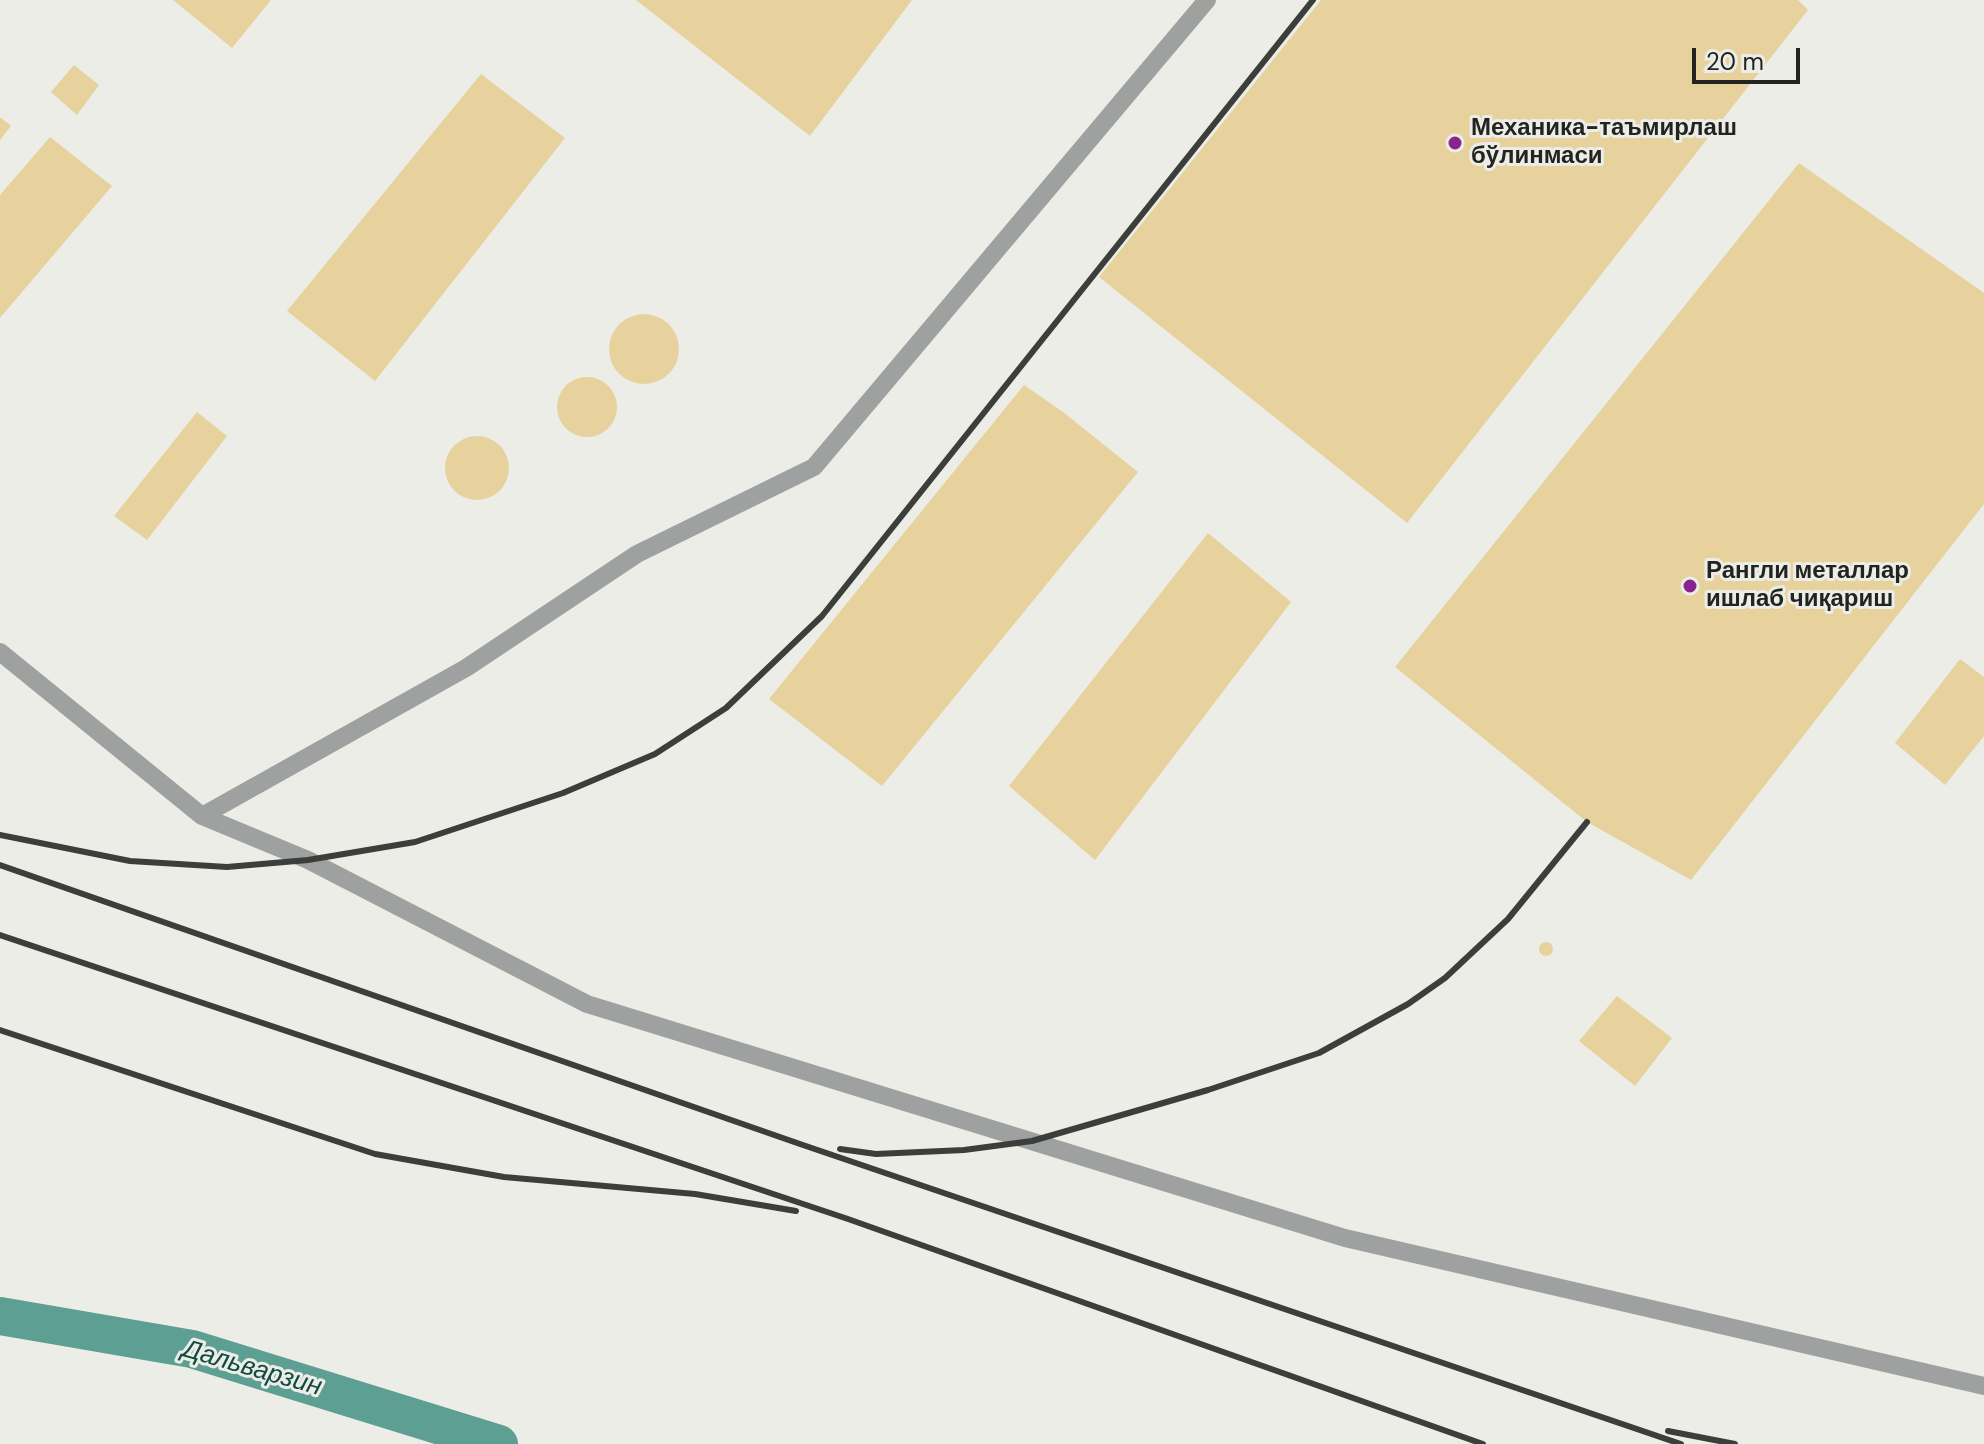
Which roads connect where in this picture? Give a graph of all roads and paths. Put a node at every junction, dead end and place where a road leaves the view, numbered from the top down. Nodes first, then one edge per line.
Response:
1 (1207, 0) edge
2 (0, 652) edge
3 (202, 816) junction
4 (1984, 1386) edge

1 - 3 lane
2 - 3 lane
3 - 4 lane

